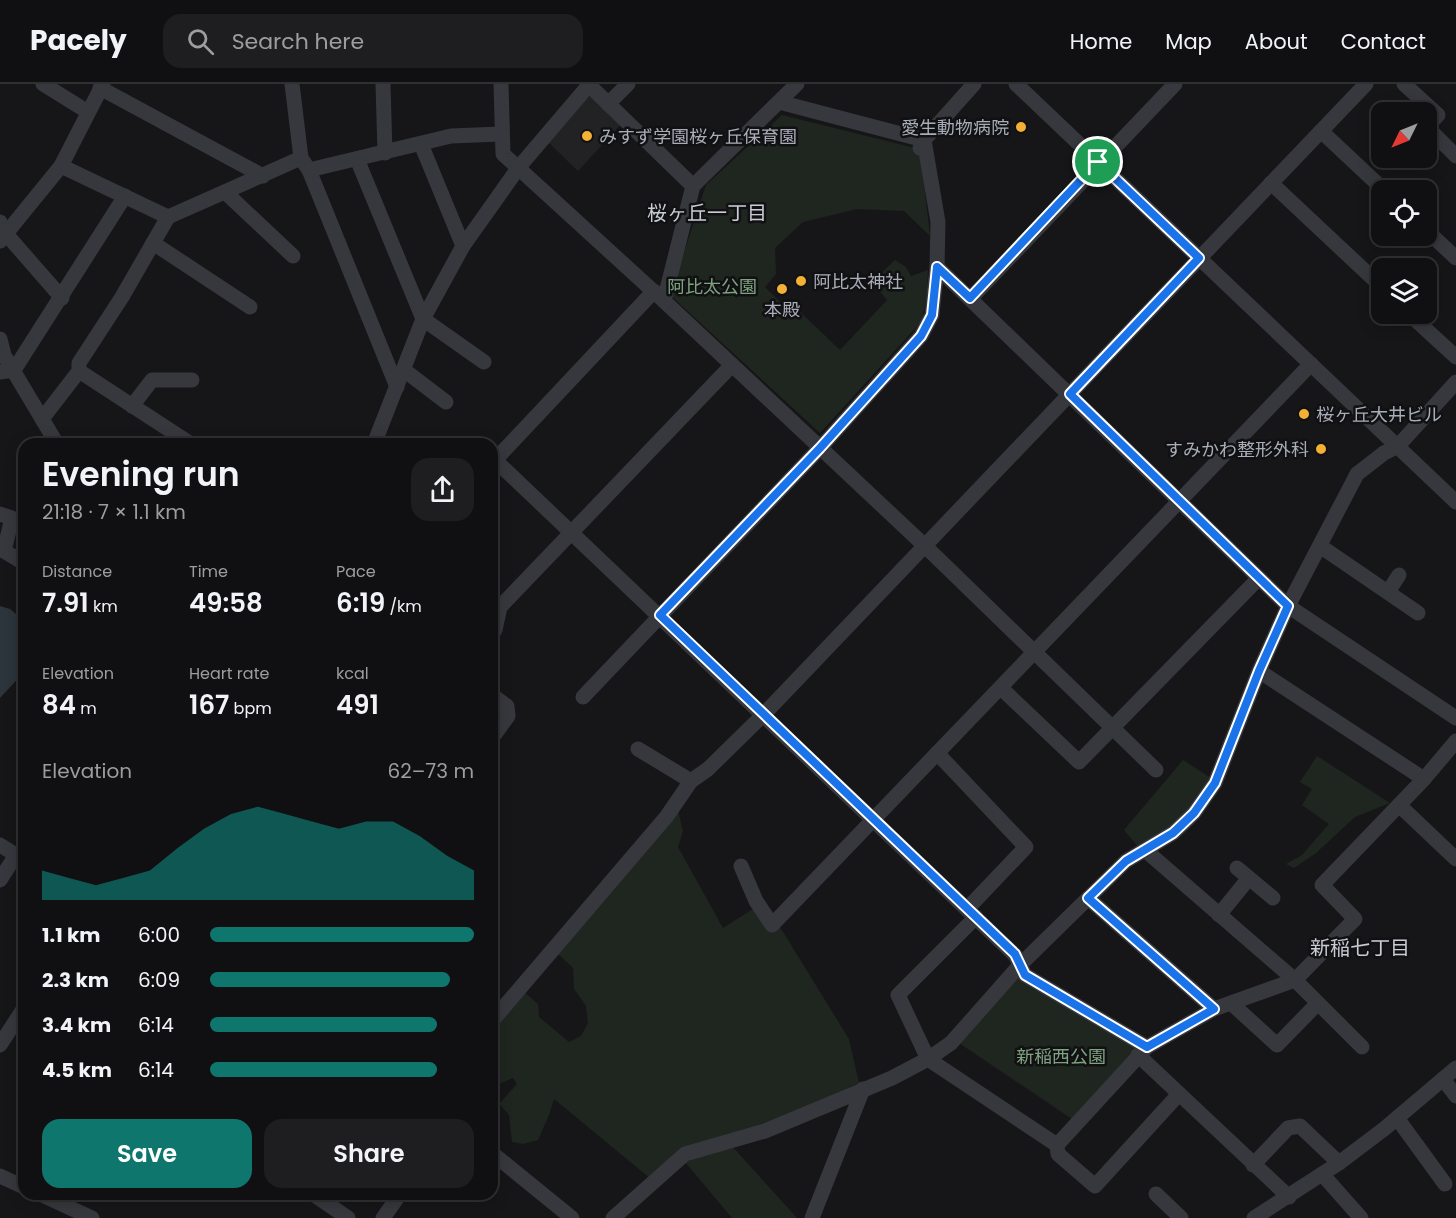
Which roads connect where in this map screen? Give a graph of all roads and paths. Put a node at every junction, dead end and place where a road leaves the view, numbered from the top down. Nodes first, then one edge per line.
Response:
1 (43, 84) edge
2 (292, 84) edge
3 (383, 84) edge
4 (501, 84) edge
5 (628, 84) edge
6 (797, 84) edge
7 (975, 84) edge
8 (1016, 84) edge
9 (1175, 84) edge
10 (1404, 84) edge
11 (589, 85) edge
12 (102, 86) edge
13 (1360, 86) edge
14 (779, 102) junction
15 (608, 104) junction
16 (88, 112) junction
17 (1321, 131) junction
18 (501, 134) junction
19 (421, 144) junction
20 (921, 145) junction
21 (385, 153) junction
22 (1456, 156) edge
23 (357, 159) junction
24 (1098, 162) junction
25 (305, 164) junction
26 (61, 166) junction
27 (519, 167) junction
28 (263, 176) junction
29 (1373, 180) edge
30 (1271, 183) junction
31 (693, 186) junction
32 (225, 192) junction
33 (125, 196) junction
34 (168, 217) junction
35 (2, 233) edge
36 (1437, 240) edge
37 (153, 243) junction
38 (463, 246) junction
39 (294, 256) dead end
40 (1199, 258) junction
41 (1456, 258) edge
42 (937, 267) junction
43 (1371, 277) edge
44 (659, 296) junction
45 (63, 298) junction
46 (970, 298) junction
47 (250, 307) dead end
48 (423, 319) junction
49 (1421, 324) edge
50 (0, 339) edge
51 (1456, 357) edge
52 (484, 362) dead end
53 (1311, 363) junction
54 (732, 365) junction
55 (404, 370) junction
56 (7, 371) edge
57 (79, 371) junction
58 (192, 380) dead end
59 (1456, 382) edge
60 (397, 387) junction
61 (1070, 394) junction
62 (446, 402) dead end
63 (132, 406) junction
64 (42, 419) junction
65 (53, 438) edge
66 (182, 438) edge
67 (376, 438) edge
68 (1398, 446) junction
69 (820, 448) junction
70 (498, 457) edge
71 (498, 463) edge
72 (1179, 500) junction
73 (1456, 502) edge
74 (0, 514) edge
75 (573, 533) junction
76 (925, 546) junction
77 (1320, 546) junction
78 (18, 559) edge
79 (1399, 575) dead end
80 (1259, 578) junction
81 (1388, 592) junction
82 (1288, 606) junction
83 (1418, 613) dead end
84 (498, 614) edge
85 (660, 615) junction
86 (1035, 652) junction
87 (1259, 671) junction
88 (1001, 688) junction
89 (583, 697) dead end
90 (498, 699) edge
91 (764, 714) junction
92 (1456, 718) edge
93 (1113, 729) junction
94 (498, 730) edge
95 (638, 749) dead end
96 (1453, 749) edge
97 (937, 753) junction
98 (1156, 770) dead end
99 (1424, 779) junction
100 (691, 781) junction
101 (1399, 806) junction
102 (874, 820) junction
103 (0, 845) edge
104 (1145, 850) junction
105 (18, 857) edge
106 (1456, 859) edge
107 (18, 860) edge
108 (741, 866) dead end
109 (1237, 868) dead end
110 (1250, 878) junction
111 (0, 880) edge
112 (1088, 898) junction
113 (1273, 898) dead end
114 (971, 913) junction
115 (1219, 915) junction
116 (1020, 965) junction
117 (1294, 980) junction
118 (1318, 1003) junction
119 (1231, 1004) junction
120 (1214, 1009) junction
121 (498, 1014) edge
122 (18, 1017) edge
123 (0, 1045) edge
124 (1362, 1047) dead end
125 (1142, 1051) junction
126 (928, 1059) junction
127 (1456, 1068) edge
128 (1443, 1079) junction
129 (863, 1089) junction
130 (1179, 1094) junction
131 (1456, 1096) edge
132 (1397, 1118) junction
133 (1057, 1145) junction
134 (498, 1158) edge
135 (1339, 1163) junction
136 (1254, 1165) junction
137 (1322, 1174) junction
138 (0, 1176) edge
139 (18, 1184) edge
140 (1445, 1184) dead end
141 (1156, 1194) dead end
142 (1289, 1197) junction
143 (53, 1200) edge
144 (322, 1200) edge
145 (396, 1200) edge
146 (92, 1218) edge
147 (348, 1218) edge
148 (383, 1218) edge
149 (572, 1218) edge
150 (614, 1218) edge
151 (812, 1218) edge
152 (1181, 1218) edge
153 (1254, 1218) edge
154 (1361, 1218) edge

1 - 16 street
2 - 25 street
3 - 21 street
4 - 18 street
5 - 15 street
6 - 14 street
7 - 20 street
8 - 24 street
9 - 24 street
10 - 22 street
11 - 15 street
11 - 27 street
12 - 16 street
12 - 28 street
13 - 17 street
14 - 20 street
14 - 31 street
15 - 31 street
16 - 26 street
17 - 29 street
17 - 30 street
18 - 19 street
18 - 27 street
19 - 21 street
19 - 38 street
20 - 42 street
21 - 23 street
23 - 25 street
23 - 48 street
24 - 40 street
24 - 46 street
25 - 28 street
25 - 60 street
26 - 33 street
26 - 35 street
27 - 38 street
27 - 44 street
28 - 32 street
30 - 40 street
30 - 43 street
31 - 44 street
32 - 34 street
32 - 39 street
33 - 34 street
33 - 45 street
34 - 37 street
35 - 45 street
36 - 41 street
37 - 47 street
37 - 57 street
38 - 48 street
40 - 53 street
40 - 61 street
42 - 46 street
42 - 69 street
44 - 54 street
44 - 70 street
45 - 56 street
46 - 61 street
48 - 52 street
48 - 55 street
49 - 51 street
50 - 56 street
53 - 68 street
53 - 72 street
54 - 69 street
54 - 75 street
55 - 60 street
55 - 62 street
56 - 64 street
57 - 63 street
57 - 64 street
58 - 63 street
59 - 68 street
60 - 67 street
61 - 72 street
61 - 76 street
63 - 66 street
64 - 65 street
68 - 73 street
68 - 77 street
69 - 76 street
69 - 85 street
71 - 75 street
72 - 80 street
72 - 86 street
74 - 78 street
75 - 84 street
75 - 85 street
76 - 86 street
76 - 91 street
77 - 81 street
77 - 82 street
79 - 81 street
80 - 82 street
80 - 93 street
81 - 83 street
82 - 87 street
82 - 92 street
85 - 89 street
85 - 91 street
86 - 88 street
86 - 93 street
87 - 99 street
87 - 104 street
88 - 93 street
88 - 97 street
90 - 94 street
91 - 100 street
91 - 102 street
93 - 98 street
95 - 100 street
96 - 99 street
97 - 102 street
97 - 114 street
99 - 101 street
100 - 121 street
101 - 106 street
101 - 117 street
102 - 108 street
102 - 114 street
103 - 105 street
104 - 112 street
104 - 115 street
107 - 111 street
109 - 110 street
110 - 113 street
110 - 115 street
112 - 116 street
112 - 120 street
114 - 116 street
114 - 126 street
115 - 117 street
116 - 125 street
116 - 126 street
117 - 118 street
117 - 119 street
118 - 119 street
118 - 124 street
119 - 120 street
120 - 125 street
122 - 123 street
125 - 130 street
125 - 133 street
126 - 129 street
126 - 133 street
127 - 128 street
128 - 131 street
128 - 132 street
129 - 150 street
129 - 151 street
130 - 133 street
130 - 136 street
132 - 135 street
132 - 140 street
134 - 149 street
135 - 136 street
135 - 137 street
136 - 142 street
137 - 142 street
137 - 154 street
138 - 139 street
141 - 152 street
142 - 153 street
143 - 146 street
144 - 147 street
145 - 148 street

